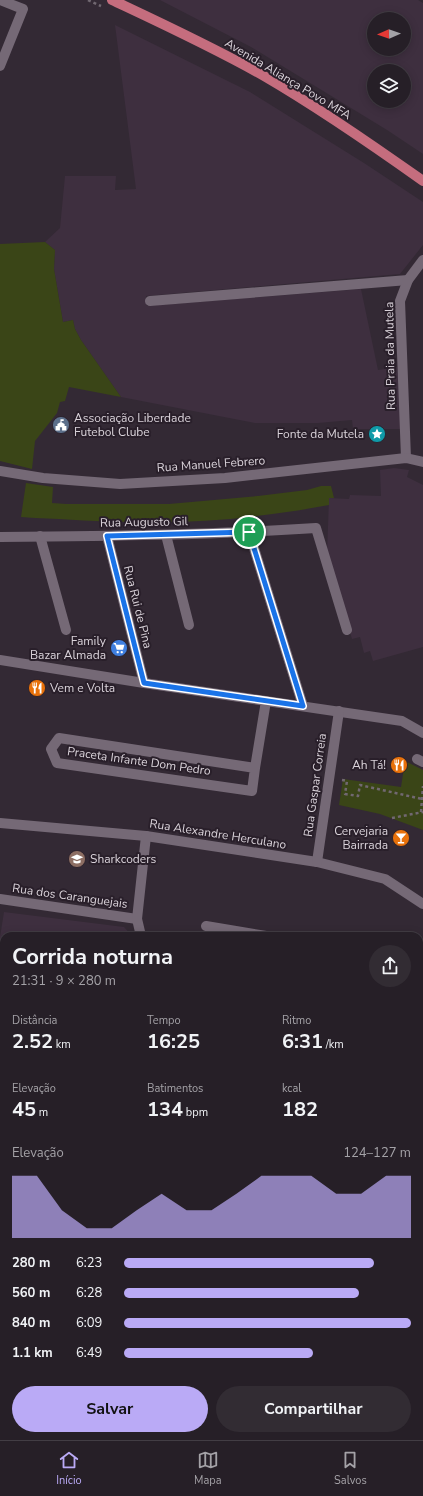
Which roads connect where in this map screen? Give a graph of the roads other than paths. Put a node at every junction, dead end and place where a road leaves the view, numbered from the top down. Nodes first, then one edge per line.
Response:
1 (0, 0) edge
2 (112, 0) edge
3 (0, 66) edge
4 (423, 181) edge
5 (423, 260) edge
6 (408, 280) junction
7 (150, 301) dead end
8 (406, 458) junction
9 (423, 462) edge
10 (0, 471) edge
11 (249, 532) junction
12 (166, 535) junction
13 (40, 536) junction
14 (107, 536) junction
15 (0, 537) edge
16 (189, 625) dead end
17 (66, 630) dead end
18 (347, 630) dead end
19 (0, 660) edge
20 (144, 683) junction
21 (266, 701) junction
22 (303, 706) junction
23 (339, 712) junction
24 (423, 733) edge
25 (255, 768) junction
26 (0, 823) edge
27 (146, 836) junction
28 (317, 862) junction
29 (0, 899) edge
30 (423, 904) edge
31 (137, 919) junction
32 (206, 926) dead end
33 (140, 932) edge
34 (242, 932) edge

1 - 3 street
2 - 4 main road, Avenida Aliança Povo MFA
5 - 6 street, Rua Praia da Mutela
6 - 7 street
6 - 8 street, Rua Praia da Mutela
8 - 9 street, Rua Manuel Febrero
8 - 10 street, Rua Manuel Febrero
11 - 12 street, Rua Augusto Gil
11 - 18 street, Rua Augusto Gil
11 - 22 street
12 - 14 street, Rua Augusto Gil
12 - 16 street
13 - 14 street, Rua Augusto Gil
13 - 15 street, Rua Augusto Gil
13 - 17 street
14 - 20 street, Rua Rui de Pina
19 - 20 street
20 - 21 street
21 - 22 street
21 - 25 street, Praceta Infante Dom Pedro
22 - 23 street
23 - 24 street
23 - 28 street, Rua Gaspar Correia
25 - 25 street, Praceta Infante Dom Pedro
26 - 27 street, Rua Alexandre Herculano
27 - 28 street, Rua Alexandre Herculano
27 - 31 street
28 - 30 street, Rua Alexandre Herculano
29 - 31 street, Rua dos Caranguejais
31 - 33 street
32 - 34 street

